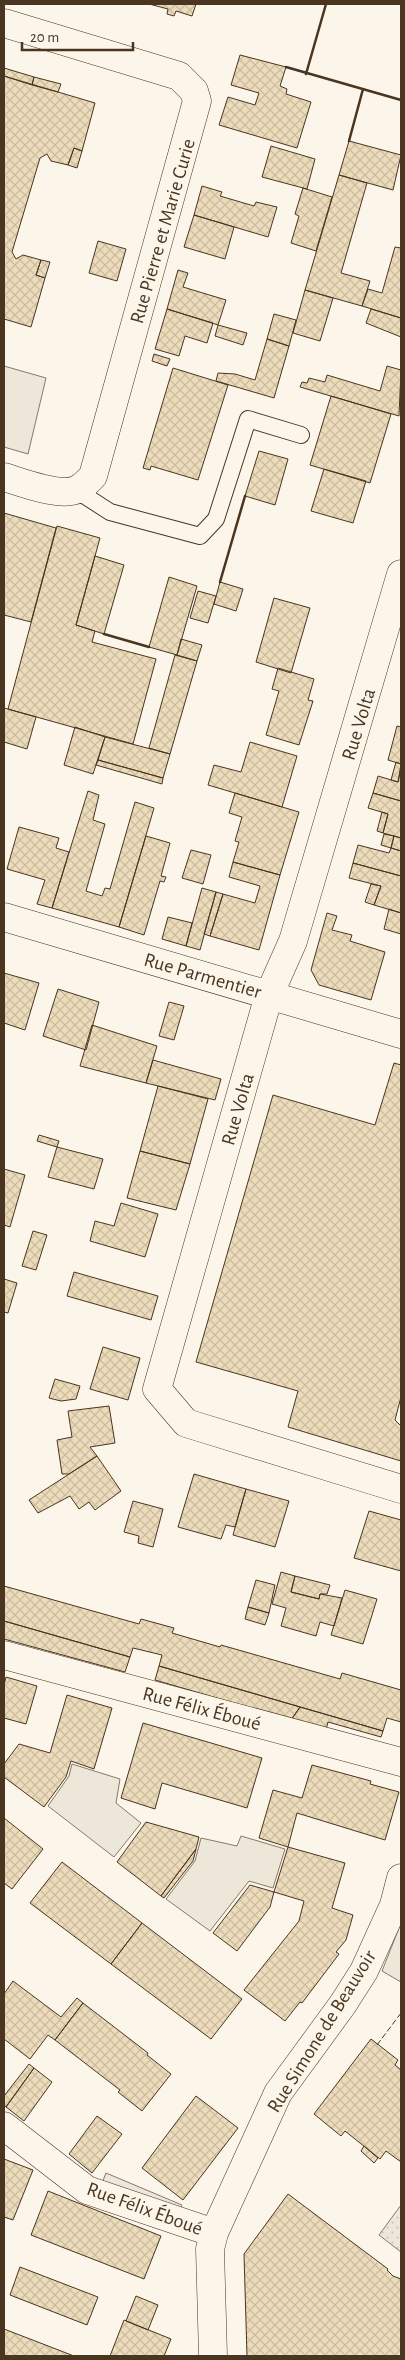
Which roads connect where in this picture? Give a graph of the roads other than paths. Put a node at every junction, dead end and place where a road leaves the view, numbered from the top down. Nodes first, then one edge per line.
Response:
1 (4, 23) edge
2 (301, 435) dead end
3 (4, 477) edge
4 (76, 490) junction
5 (401, 574) edge
6 (4, 917) edge
7 (269, 995) junction
8 (401, 1034) edge
9 (401, 1489) edge
10 (4, 1655) edge
11 (401, 1762) edge
12 (401, 1878) edge
13 (4, 2126) edge
14 (214, 2233) junction
15 (213, 2356) edge

1 - 4 street, Rue Pierre et Marie Curie
2 - 4 lane
3 - 4 street
5 - 7 street, Rue Volta
6 - 7 street, Rue Parmentier
7 - 8 street, Rue Parmentier
7 - 9 street, Rue Volta
10 - 11 street, Rue Félix Éboué
12 - 14 street, Rue Simone de Beauvoir
13 - 14 street, Rue Félix Éboué
14 - 15 street, Rue Simone de Beauvoir

